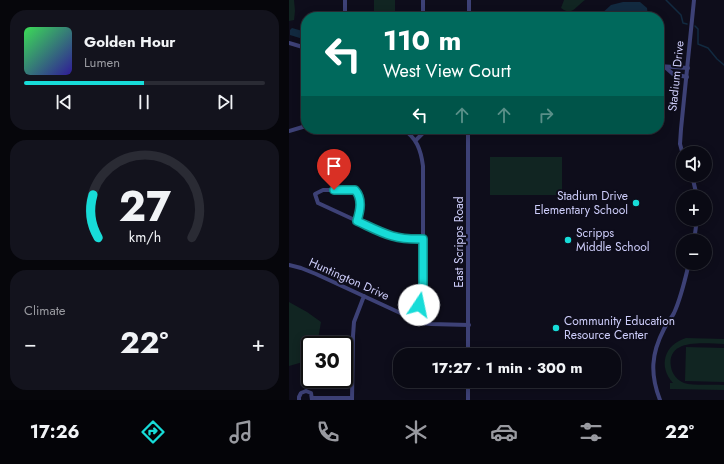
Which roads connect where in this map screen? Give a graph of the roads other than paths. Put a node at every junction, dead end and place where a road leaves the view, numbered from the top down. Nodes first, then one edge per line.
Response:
1 (345, 0) edge
2 (423, 0) edge
3 (469, 0) edge
4 (694, 0) edge
5 (345, 12) edge
6 (423, 12) edge
7 (469, 12) edge
8 (289, 43) edge
9 (301, 47) edge
10 (664, 67) joint
11 (688, 68) junction
12 (687, 77) junction
13 (301, 127) edge
14 (289, 130) edge
15 (410, 134) edge
16 (423, 134) edge
17 (468, 134) edge
18 (415, 140) junction
19 (681, 146) edge
20 (357, 221) junction
21 (423, 239) junction
22 (289, 265) edge
23 (687, 270) edge
24 (364, 296) junction
25 (414, 319) junction
26 (469, 325) junction
27 (468, 348) edge
28 (468, 388) edge
29 (312, 399) edge
30 (352, 399) edge
31 (299, 400) edge
32 (468, 400) edge
33 (660, 400) edge

1 - 5 street
2 - 6 street
3 - 7 street
4 - 11 street, Stadium Drive
8 - 9 street
10 - 11 street
10 - 12 street
11 - 12 street, Stadium Drive
12 - 19 street, Stadium Drive
13 - 14 street
15 - 18 street
16 - 18 street
17 - 26 street, East Scripps Road
18 - 21 street
20 - 20 street
20 - 21 street
21 - 25 street
22 - 24 street, Huntington Drive
23 - 33 street
24 - 25 street, Huntington Drive
24 - 30 street
25 - 26 street, Huntington Drive
26 - 27 street, East Scripps Road
28 - 32 street
29 - 30 street
29 - 31 street

